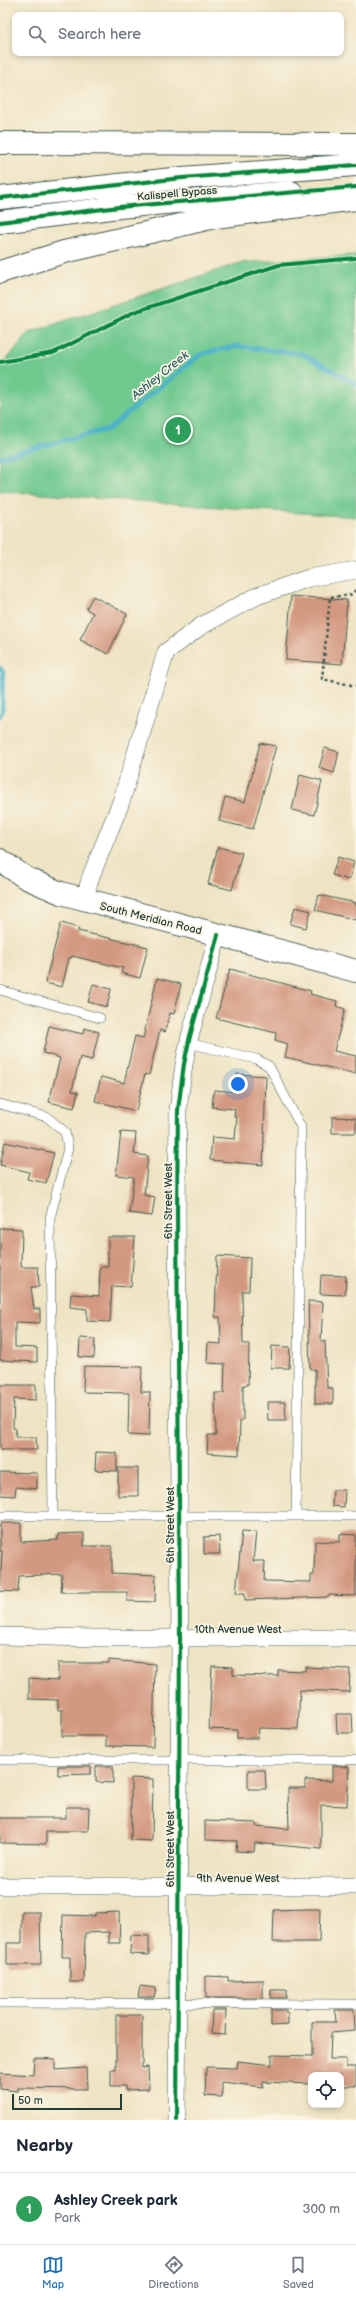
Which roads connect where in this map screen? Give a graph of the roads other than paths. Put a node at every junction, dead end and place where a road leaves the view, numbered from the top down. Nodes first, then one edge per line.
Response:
1 (0, 143) edge
2 (356, 144) edge
3 (356, 165) edge
4 (356, 187) edge
5 (0, 198) edge
6 (356, 199) edge
7 (0, 222) edge
8 (0, 272) edge
9 (356, 570) edge
10 (0, 860) edge
11 (84, 900) junction
12 (218, 935) junction
13 (356, 971) edge
14 (0, 990) edge
15 (100, 1018) dead end
16 (188, 1043) junction
17 (0, 1104) edge
18 (179, 1515) junction
19 (0, 1516) edge
20 (53, 1516) junction
21 (296, 1516) junction
22 (356, 1516) edge
23 (0, 1636) edge
24 (180, 1638) junction
25 (356, 1638) edge
26 (0, 1760) edge
27 (356, 1760) edge
28 (179, 1761) junction
29 (0, 1886) edge
30 (356, 1886) edge
31 (179, 1887) junction
32 (0, 2003) edge
33 (178, 2004) junction
34 (356, 2004) edge
35 (177, 2120) edge

1 - 2 main road
3 - 5 main road, Kalispell Bypass
4 - 7 main road, Kalispell Bypass
6 - 8 main road
9 - 11 street
10 - 11 main road, South Meridian Road
11 - 12 main road, South Meridian Road
12 - 13 main road, South Meridian Road
12 - 16 street, 6th Street West
14 - 15 lane
16 - 18 street, 6th Street West
16 - 21 lane
17 - 20 lane
18 - 20 lane
18 - 21 lane
18 - 24 street, 6th Street West
19 - 20 lane
21 - 22 lane
23 - 24 street, 10th Avenue West
24 - 25 street, 10th Avenue West
24 - 28 street, 6th Street West
26 - 28 lane
27 - 28 lane
28 - 31 street, 6th Street West
29 - 31 street, 9th Avenue West
30 - 31 street, 9th Avenue West
31 - 33 street, 6th Street West
32 - 33 lane
33 - 34 lane
33 - 35 street, 6th Street West

